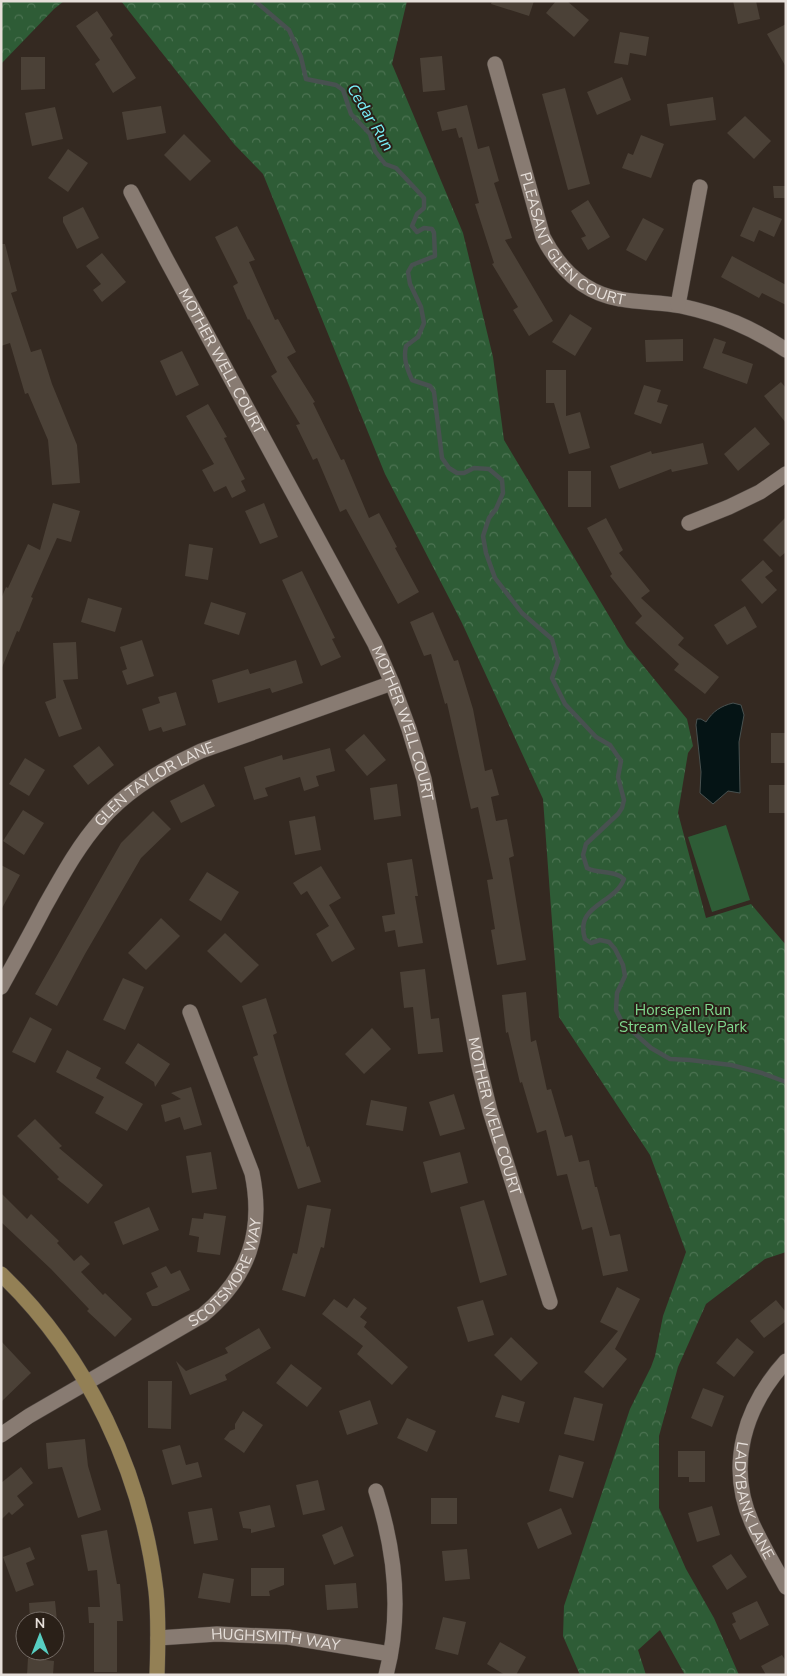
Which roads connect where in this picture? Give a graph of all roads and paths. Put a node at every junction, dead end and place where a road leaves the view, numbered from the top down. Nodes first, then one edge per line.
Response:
1 (495, 64) dead end
2 (700, 187) dead end
3 (131, 192) dead end
4 (678, 305) junction
5 (786, 350) edge
6 (786, 474) edge
7 (689, 523) dead end
8 (392, 683) junction
9 (1, 987) edge
10 (190, 1012) dead end
11 (1, 1274) edge
12 (550, 1302) dead end
13 (786, 1361) edge
14 (87, 1383) junction
15 (1, 1435) edge
16 (376, 1491) dead end
17 (786, 1587) edge
18 (158, 1638) junction
19 (390, 1654) junction
20 (157, 1675) edge
21 (386, 1675) edge

1 - 4 street, PLEASANT GLEN COURT
2 - 4 street
3 - 8 street, MOTHER WELL COURT
4 - 5 street, PLEASANT GLEN COURT
6 - 7 street
8 - 9 street, GLEN TAYLOR LANE
8 - 12 street, MOTHER WELL COURT
10 - 14 street, SCOTSMORE WAY
11 - 14 street
13 - 17 street, LADYBANK LANE
14 - 15 street, SCOTSMORE WAY
14 - 18 street
16 - 19 street
18 - 19 street, HUGHSMITH WAY
18 - 20 street
19 - 21 street

